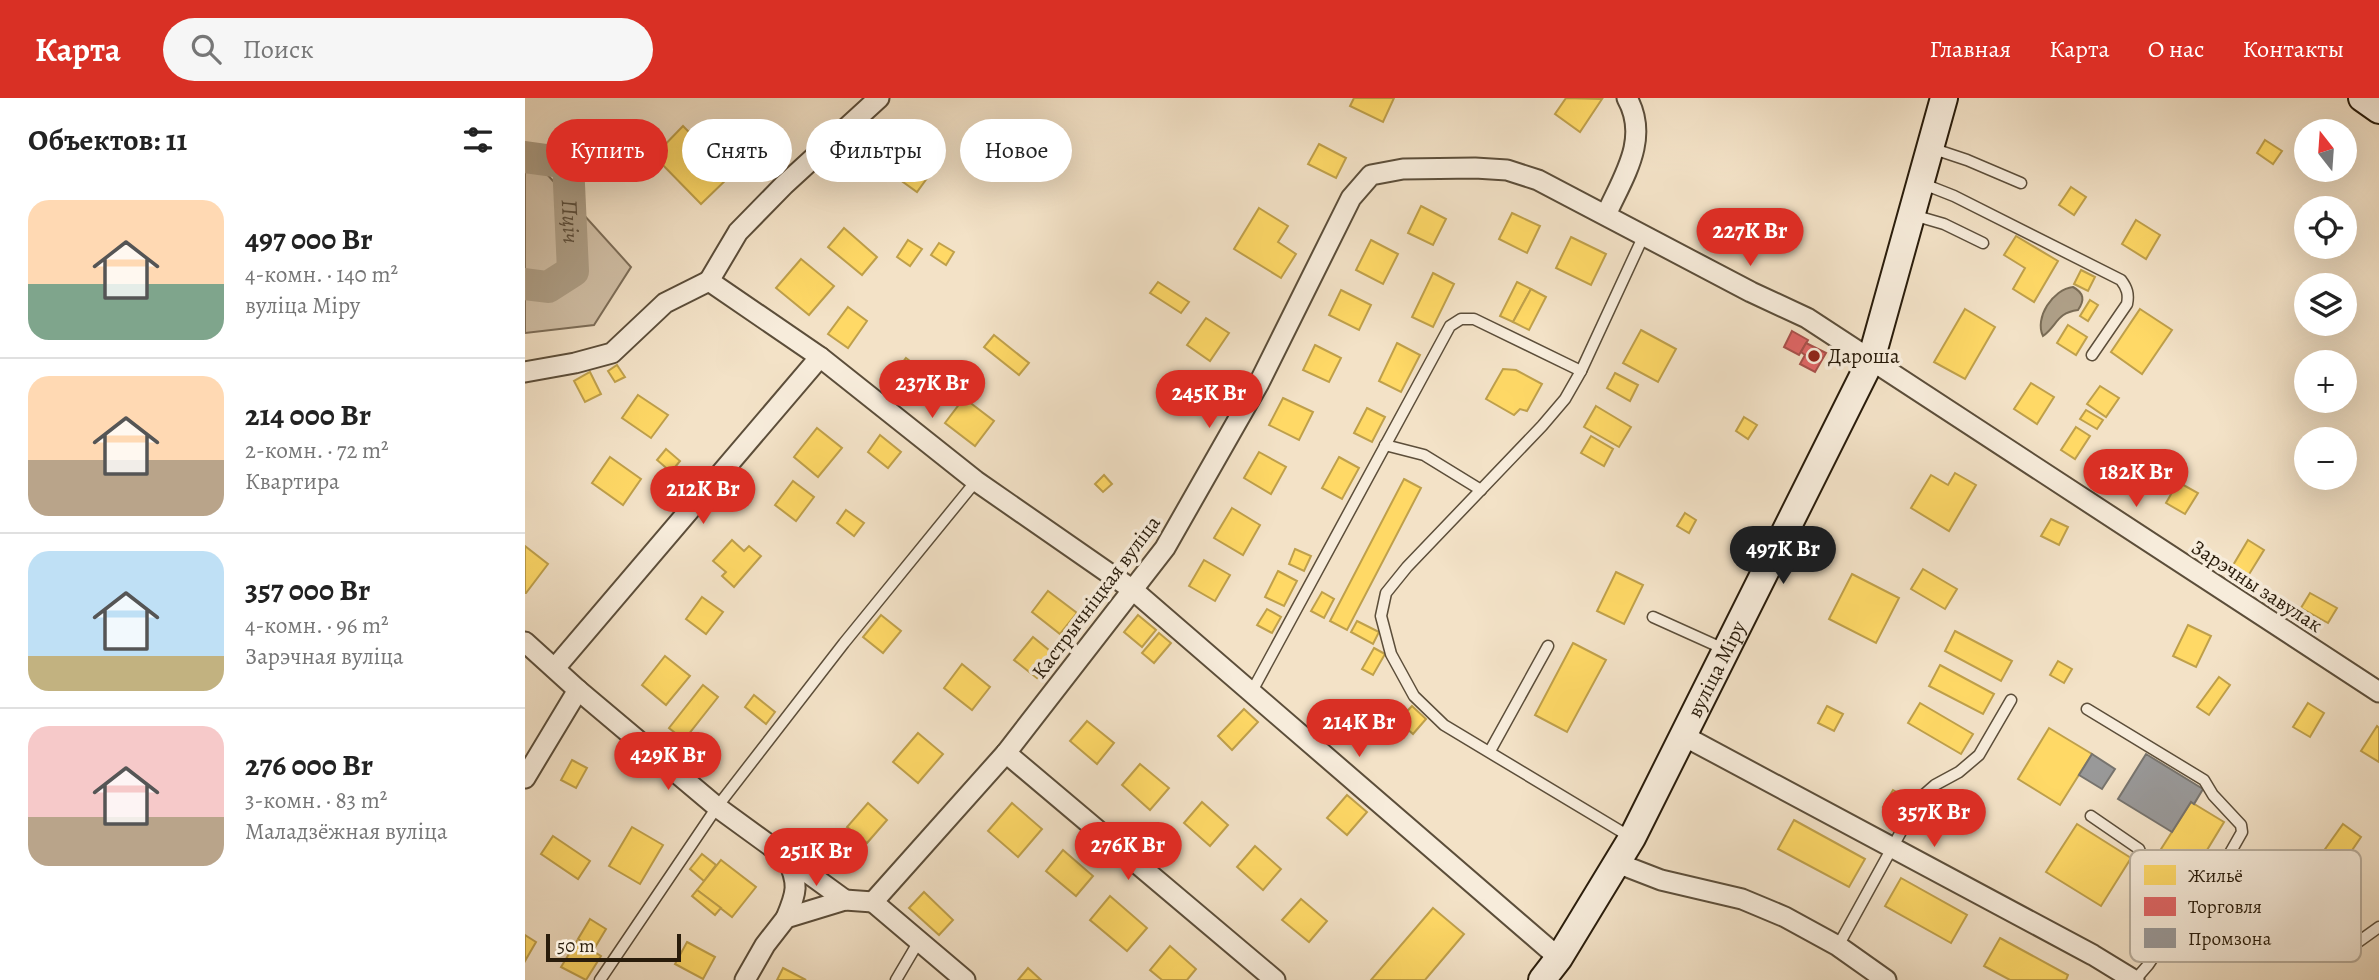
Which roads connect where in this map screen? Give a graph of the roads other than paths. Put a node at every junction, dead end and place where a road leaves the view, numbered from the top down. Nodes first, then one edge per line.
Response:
1 (879, 98) edge
2 (1627, 98) edge
3 (1944, 98) edge
4 (2362, 98) edge
5 (2379, 110) edge
6 (1930, 148) junction
7 (1921, 183) junction
8 (2021, 183) dead end
9 (1606, 215) junction
10 (1912, 215) junction
11 (1644, 234) junction
12 (1983, 243) dead end
13 (709, 281) junction
14 (2092, 355) dead end
15 (820, 357) junction
16 (1871, 360) junction
17 (1581, 371) junction
18 (525, 372) edge
19 (1385, 446) junction
20 (976, 481) junction
21 (1481, 490) junction
22 (1133, 590) junction
23 (1653, 617) dead end
24 (525, 642) edge
25 (1548, 646) dead end
26 (1725, 649) junction
27 (555, 668) junction
28 (578, 690) junction
29 (2379, 692) edge
30 (1251, 693) junction
31 (2011, 700) dead end
32 (2087, 709) dead end
33 (1682, 735) junction
34 (1490, 751) junction
35 (1006, 753) junction
36 (525, 778) edge
37 (717, 807) junction
38 (2091, 816) dead end
39 (1632, 838) junction
40 (1890, 848) junction
41 (2139, 850) edge
42 (2232, 850) edge
43 (787, 858) junction
44 (1617, 863) junction
45 (845, 900) junction
46 (873, 902) junction
47 (786, 918) junction
48 (2379, 927) edge
49 (2361, 940) edge
50 (919, 941) junction
51 (1843, 950) junction
52 (1559, 958) junction
53 (2150, 962) edge
54 (600, 980) edge
55 (745, 980) edge
56 (896, 980) edge
57 (965, 980) edge
58 (1275, 980) edge
59 (1542, 980) edge
60 (1854, 980) edge
61 (1887, 980) edge
62 (2135, 980) edge

1 - 13 street
2 - 9 street
3 - 6 street, вуліца Міру
4 - 5 street
6 - 7 street, вуліца Міру
6 - 8 lane
7 - 10 street, вуліца Міру
7 - 14 lane
9 - 11 street, Зарэчны завулак
9 - 22 street, Кастрычніцкая вуліца
10 - 12 lane
10 - 16 street, вуліца Міру
11 - 16 street, Зарэчны завулак
11 - 17 lane
13 - 15 street
13 - 18 street
15 - 20 street
15 - 27 street
16 - 26 street, вуліца Міру
16 - 29 street, Зарэчны завулак
17 - 19 lane
17 - 21 lane
19 - 21 lane
19 - 30 lane
20 - 22 street
20 - 37 lane
21 - 34 lane
22 - 30 street
22 - 35 street, Кастрычніцкая вуліца
23 - 26 lane
24 - 27 street
25 - 34 lane
26 - 33 street, вуліца Міру
27 - 28 street
28 - 36 street
28 - 37 street
30 - 52 street
31 - 40 lane
32 - 42 lane
33 - 39 street, вуліца Міру
33 - 40 street
34 - 39 lane
35 - 46 street, Кастрычніцкая вуліца
35 - 58 street
37 - 43 street
37 - 54 lane
38 - 41 lane
39 - 44 street, вуліца Міру
40 - 51 lane
40 - 62 street
43 - 45 street
43 - 47 street
44 - 51 street
44 - 52 street, вуліца Міру
45 - 46 street
45 - 47 street
46 - 50 street
47 - 55 street
48 - 49 lane
50 - 56 lane
50 - 57 street
51 - 60 street
51 - 61 street
52 - 59 street, вуліца Міру
53 - 62 lane

